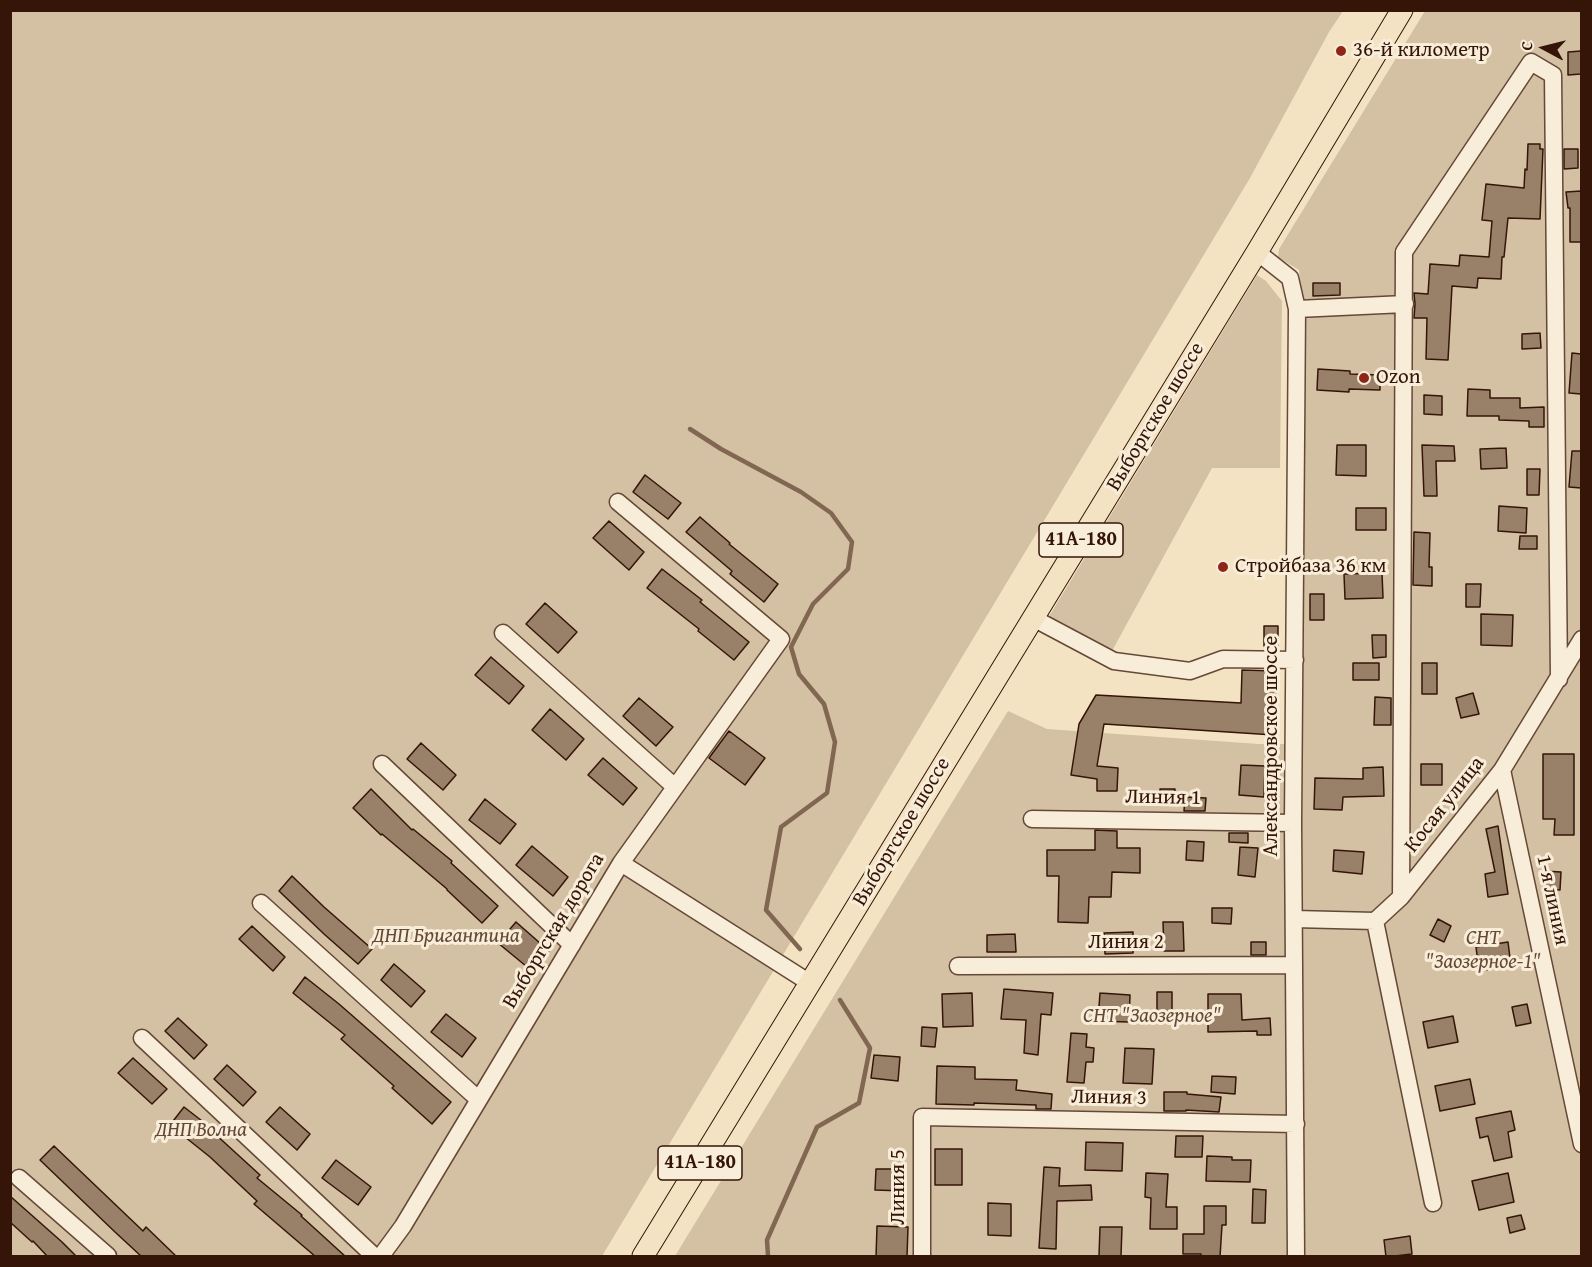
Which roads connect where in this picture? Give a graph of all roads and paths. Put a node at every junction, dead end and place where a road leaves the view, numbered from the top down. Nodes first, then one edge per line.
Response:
1 (1402, 10) edge
2 (1257, 252) junction
3 (1405, 304) junction
4 (1297, 309) junction
5 (618, 502) dead end
6 (1033, 618) junction
7 (503, 633) dead end
8 (1581, 639) edge
9 (1295, 660) junction
10 (1558, 679) junction
11 (382, 764) dead end
12 (1502, 770) junction
13 (675, 788) junction
14 (1032, 819) dead end
15 (1293, 823) junction
16 (621, 863) junction
17 (1401, 897) junction
18 (261, 903) dead end
19 (1294, 919) junction
20 (1375, 921) junction
21 (572, 945) junction
22 (1294, 965) junction
23 (958, 966) dead end
24 (810, 983) junction
25 (142, 1038) dead end
26 (478, 1099) junction
27 (922, 1117) joint
28 (1296, 1124) junction
29 (1581, 1144) edge
30 (19, 1178) dead end
31 (1433, 1203) dead end
32 (108, 1257) edge
33 (374, 1257) edge
34 (381, 1257) edge
35 (643, 1257) edge
36 (922, 1257) edge
37 (1296, 1257) edge

1 - 2 main road, Выборгское шоссе / 41А-180
2 - 4 street, Александровское шоссе
2 - 6 main road, Выборгское шоссе / 41А-180
3 - 4 street
3 - 10 street
3 - 17 street
4 - 9 street, Александровское шоссе
5 - 13 street, Выборгская дорога
6 - 9 street
6 - 24 main road, Выборгское шоссе / 41А-180
7 - 13 street
8 - 10 street, Косая улица
9 - 15 street, Александровское шоссе
10 - 12 street, Косая улица
11 - 21 street
12 - 17 street, Косая улица
12 - 29 street, 1-я линия
13 - 16 street, Выборгская дорога
14 - 15 street, Линия 1
15 - 19 street, Александровское шоссе
16 - 21 street, Выборгская дорога
16 - 24 street
17 - 20 street, Косая улица
18 - 26 street
19 - 20 street
19 - 22 street, Александровское шоссе
20 - 31 street
21 - 26 street, Выборгская дорога
22 - 23 street, Линия 2
22 - 28 street, Александровское шоссе
24 - 35 main road, Выборгское шоссе / 41А-180
25 - 33 street
26 - 34 street, Выборгская дорога
27 - 28 street, Линия 3
27 - 36 street, Линия 5
28 - 37 street, Александровское шоссе
30 - 32 street

